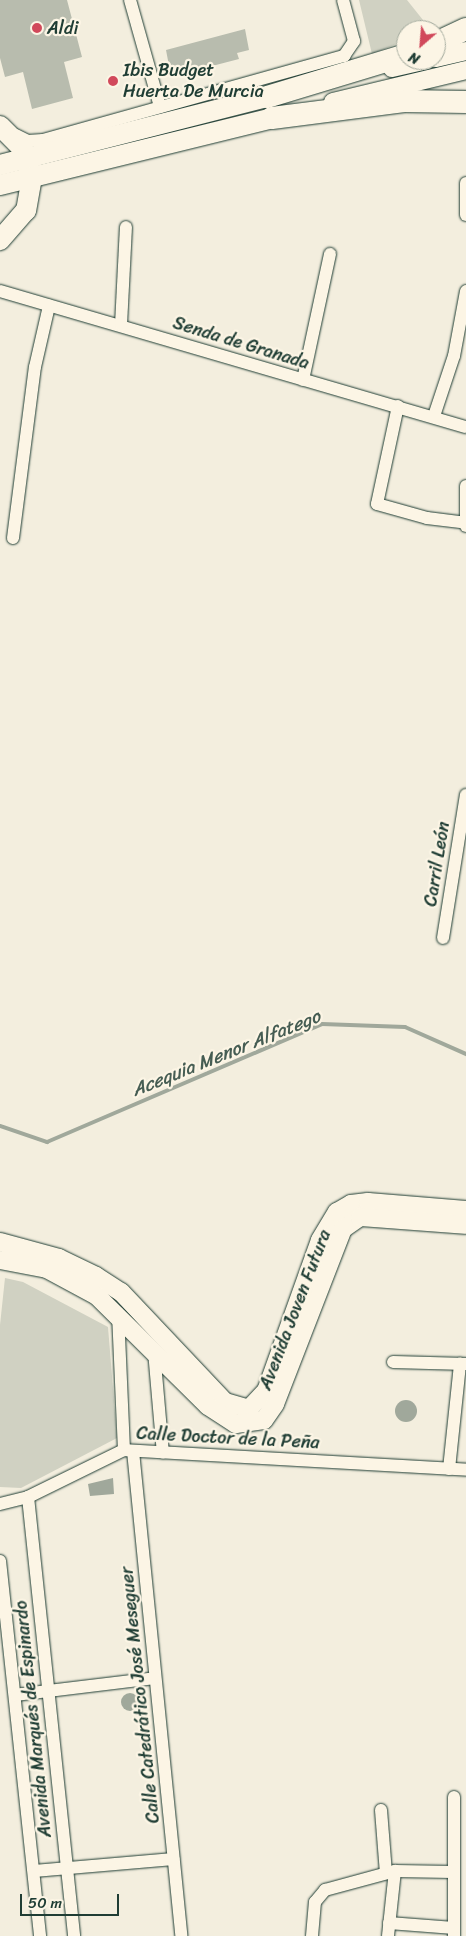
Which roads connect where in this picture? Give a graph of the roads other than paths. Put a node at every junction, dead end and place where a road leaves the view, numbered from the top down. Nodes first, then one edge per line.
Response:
1 (130, 0) edge
2 (343, 0) edge
3 (466, 29) edge
4 (446, 38) edge
5 (466, 51) edge
6 (446, 56) edge
7 (396, 59) edge
8 (396, 69) edge
9 (466, 70) edge
10 (466, 102) edge
11 (160, 107) junction
12 (269, 107) junction
13 (1, 126) edge
14 (0, 165) edge
15 (30, 168) junction
16 (466, 183) edge
17 (0, 185) edge
18 (466, 215) edge
19 (126, 227) dead end
20 (2, 239) edge
21 (330, 254) dead end
22 (2, 291) edge
23 (466, 291) edge
24 (49, 306) junction
25 (121, 325) junction
26 (303, 380) junction
27 (398, 406) junction
28 (434, 416) junction
29 (466, 427) edge
30 (466, 486) edge
31 (465, 524) edge
32 (13, 538) dead end
33 (466, 795) edge
34 (443, 938) dead end
35 (466, 1210) edge
36 (466, 1225) edge
37 (0, 1242) edge
38 (0, 1260) edge
39 (118, 1313) junction
40 (154, 1349) junction
41 (393, 1362) dead end
42 (463, 1364) edge
43 (129, 1451) junction
44 (162, 1453) junction
45 (449, 1469) junction
46 (466, 1470) edge
47 (28, 1497) junction
48 (0, 1504) edge
49 (0, 1561) edge
50 (155, 1678) junction
51 (48, 1691) junction
52 (15, 1695) junction
53 (454, 1797) dead end
54 (381, 1810) dead end
55 (174, 1859) junction
56 (67, 1869) junction
57 (34, 1871) junction
58 (390, 1872) junction
59 (453, 1872) junction
60 (460, 1898) edge
61 (389, 1930) edge
62 (454, 1932) edge
63 (40, 1936) edge
64 (74, 1936) edge
65 (181, 1936) edge
66 (312, 1936) edge

1 - 11 street
2 - 11 street
3 - 4 highway
5 - 6 street
7 - 12 highway
8 - 12 street
9 - 12 street
10 - 12 highway
11 - 13 street
12 - 15 main road
13 - 15 main road
14 - 15 main road
15 - 17 main road
15 - 20 main road
16 - 18 street
19 - 25 street
21 - 26 street
22 - 24 street, Senda de Granada
23 - 28 street
24 - 25 street, Senda de Granada
24 - 32 street
25 - 26 street, Senda de Granada
26 - 27 street, Senda de Granada
27 - 28 street, Senda de Granada
27 - 31 street
28 - 29 street, Senda de Granada
30 - 31 street
33 - 34 street, Carril León
35 - 37 street, Avenida Joven Futura
36 - 40 street, Avenida Joven Futura
38 - 39 street, Avenida Joven Futura
39 - 40 street, Avenida Joven Futura
39 - 43 street, Calle Catedrático José Meseguer
40 - 44 street
41 - 42 street
42 - 45 street
43 - 44 street, Calle Doctor de la Peña
43 - 47 street, Calle Doctor de la Peña
43 - 50 street, Calle Catedrático José Meseguer
44 - 45 street, Calle Doctor de la Peña
45 - 46 street, Calle Doctor de la Peña
47 - 48 street, Calle Doctor de la Peña
47 - 51 street, Avenida Marqués de Espinardo
49 - 52 street, Avenida Marqués de Espinardo
50 - 51 street
50 - 55 street, Calle Catedrático José Meseguer
51 - 52 street
51 - 56 street, Avenida Marqués de Espinardo
52 - 57 street, Avenida Marqués de Espinardo
53 - 59 street
54 - 58 street
55 - 56 street
55 - 65 street, Calle Catedrático José Meseguer
56 - 57 street
56 - 64 street, Avenida Marqués de Espinardo
57 - 63 street, Avenida Marqués de Espinardo
58 - 59 street
58 - 61 street
58 - 66 street
59 - 60 street
60 - 62 street
61 - 62 street

